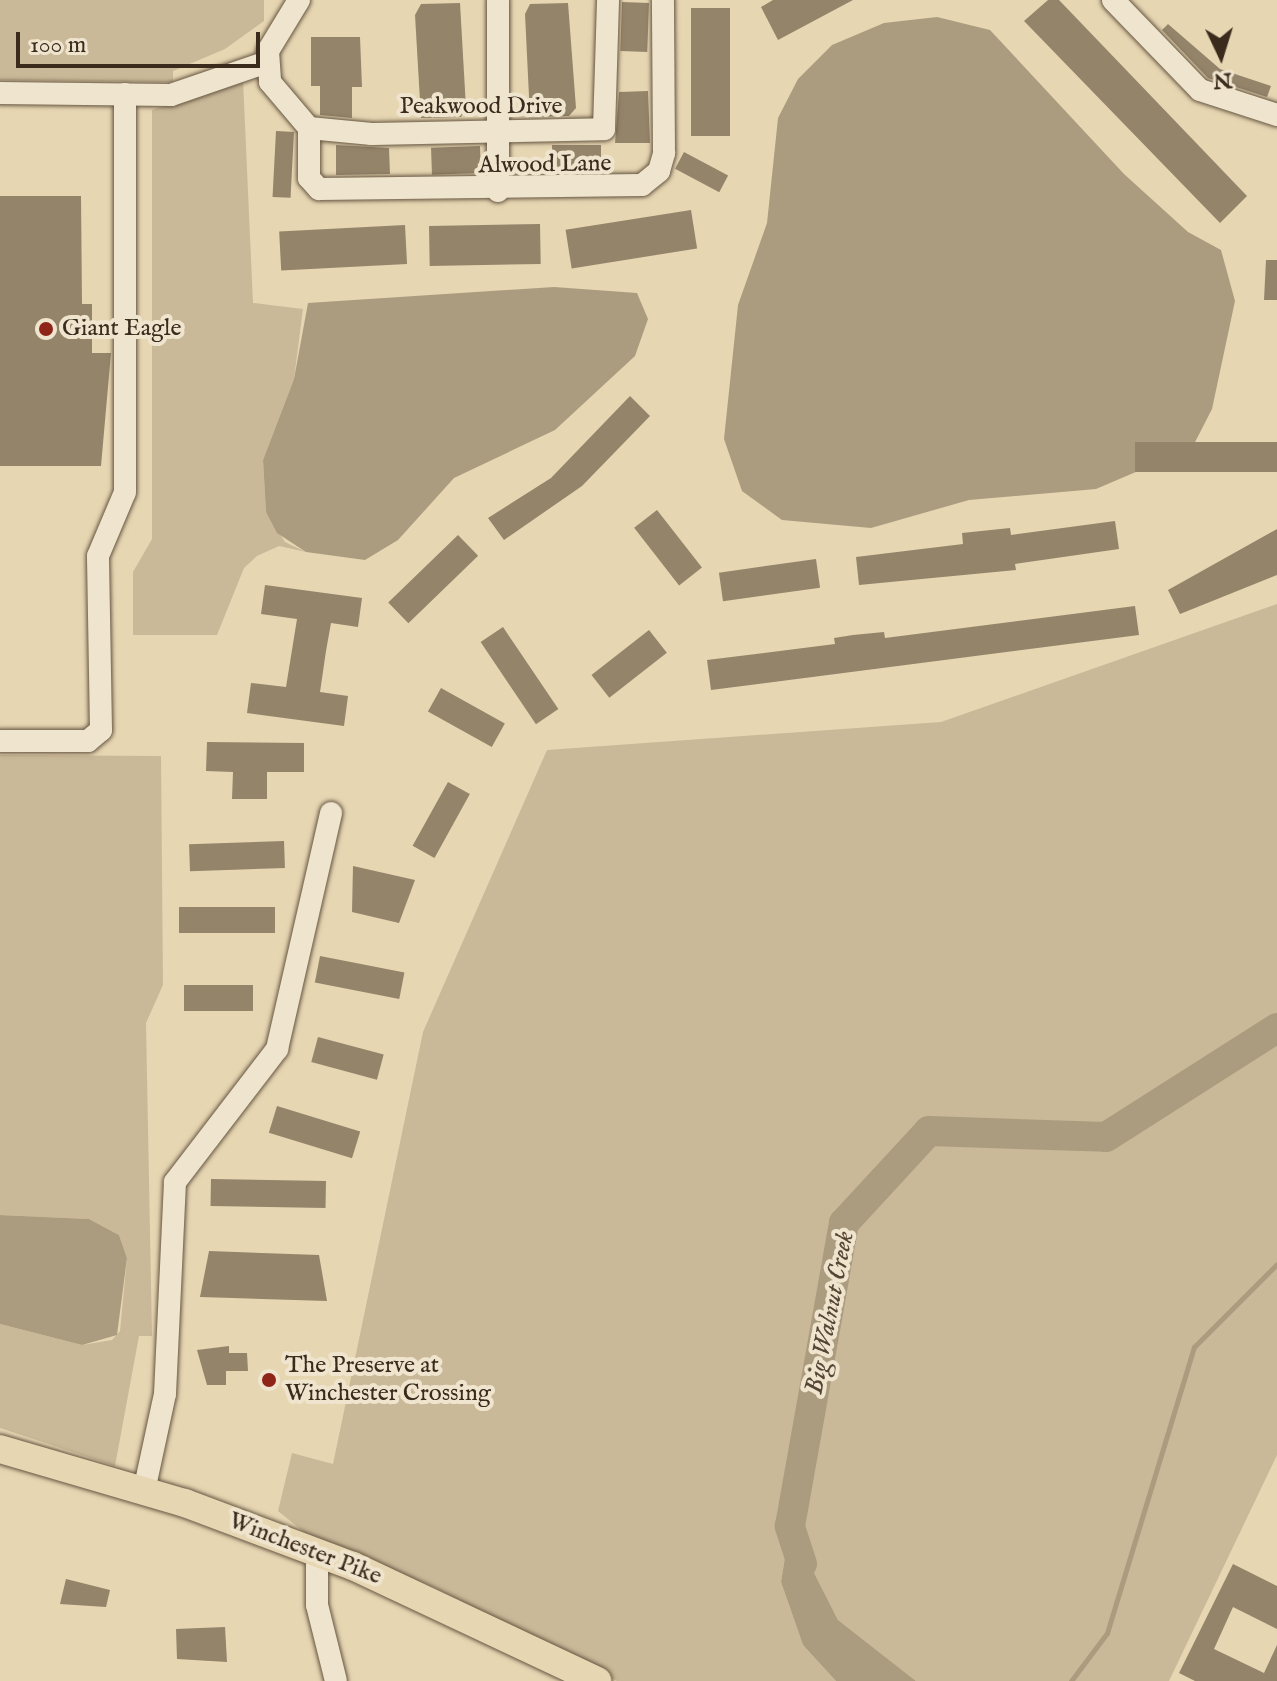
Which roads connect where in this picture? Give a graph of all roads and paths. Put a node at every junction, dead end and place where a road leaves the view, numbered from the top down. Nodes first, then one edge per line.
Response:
1 (299, 0) edge
2 (498, 0) edge
3 (608, 0) edge
4 (663, 0) edge
5 (1113, 0) edge
6 (267, 62) junction
7 (0, 93) edge
8 (125, 94) junction
9 (1277, 115) edge
10 (309, 128) junction
11 (498, 132) junction
12 (498, 191) junction
13 (0, 741) edge
14 (331, 813) dead end
15 (0, 1449) edge
16 (144, 1491) junction
17 (317, 1552) junction
18 (336, 1681) edge
19 (597, 1681) edge

1 - 6 street
2 - 11 street
3 - 11 street, Peakwood Drive
4 - 12 street, Alwood Lane
5 - 9 street
6 - 8 street
6 - 10 street
7 - 8 street
8 - 13 street
10 - 11 street, Peakwood Drive
10 - 12 street, Alwood Lane
11 - 12 street
14 - 16 street
15 - 16 main road, Winchester Pike
16 - 17 main road, Winchester Pike
17 - 18 street
17 - 19 main road, Winchester Pike

